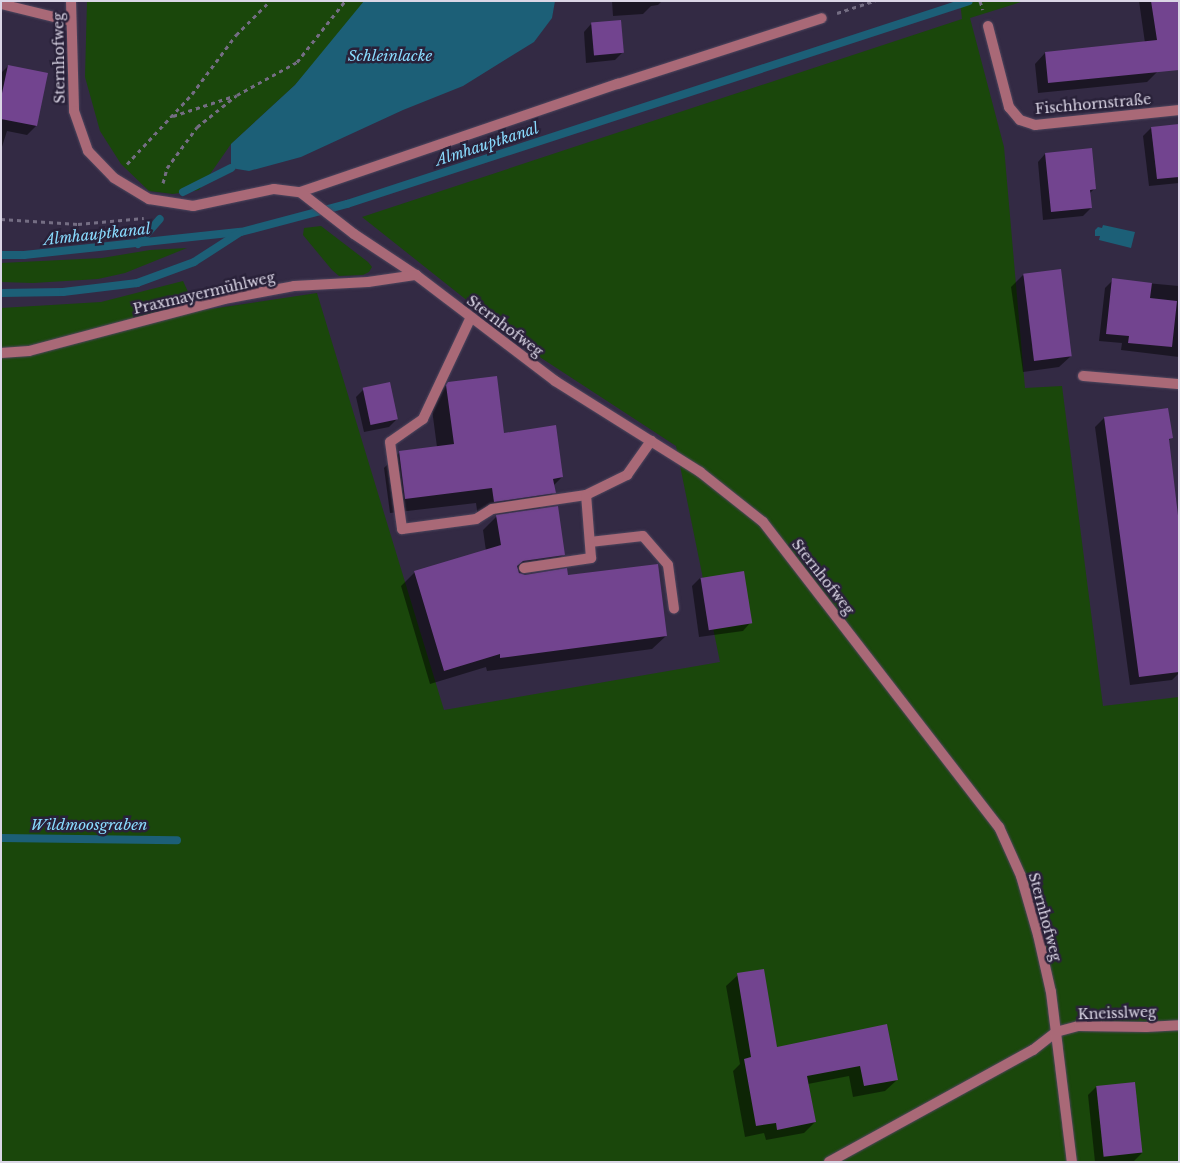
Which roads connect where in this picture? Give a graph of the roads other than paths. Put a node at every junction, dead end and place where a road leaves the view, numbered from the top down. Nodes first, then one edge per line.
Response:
1 (71, 1) edge
2 (1, 4) edge
3 (822, 18) road end
4 (72, 21) junction
5 (988, 26) dead end
6 (1179, 110) edge
7 (300, 192) junction
8 (416, 275) junction
9 (471, 317) junction
10 (1, 353) edge
11 (1083, 376) dead end
12 (1179, 384) edge
13 (651, 441) junction
14 (586, 495) junction
15 (590, 542) junction
16 (524, 568) dead end
17 (674, 608) dead end
18 (1179, 1024) edge
19 (1056, 1032) junction
20 (830, 1162) edge
21 (1072, 1162) edge

1 - 4 street, Sternhofweg
2 - 4 street
3 - 7 street, Sternhofweg
4 - 7 street, Sternhofweg
5 - 6 street, Fischhornstraße
7 - 8 street, Sternhofweg
8 - 9 street, Sternhofweg
8 - 10 street, Praxmayermühlweg
9 - 13 street, Sternhofweg
9 - 14 street
11 - 12 street
13 - 14 street
13 - 19 street, Sternhofweg
14 - 15 street
15 - 16 street
15 - 17 street
18 - 19 street, Kneisslweg
19 - 20 street
19 - 21 street, Sternhofweg

